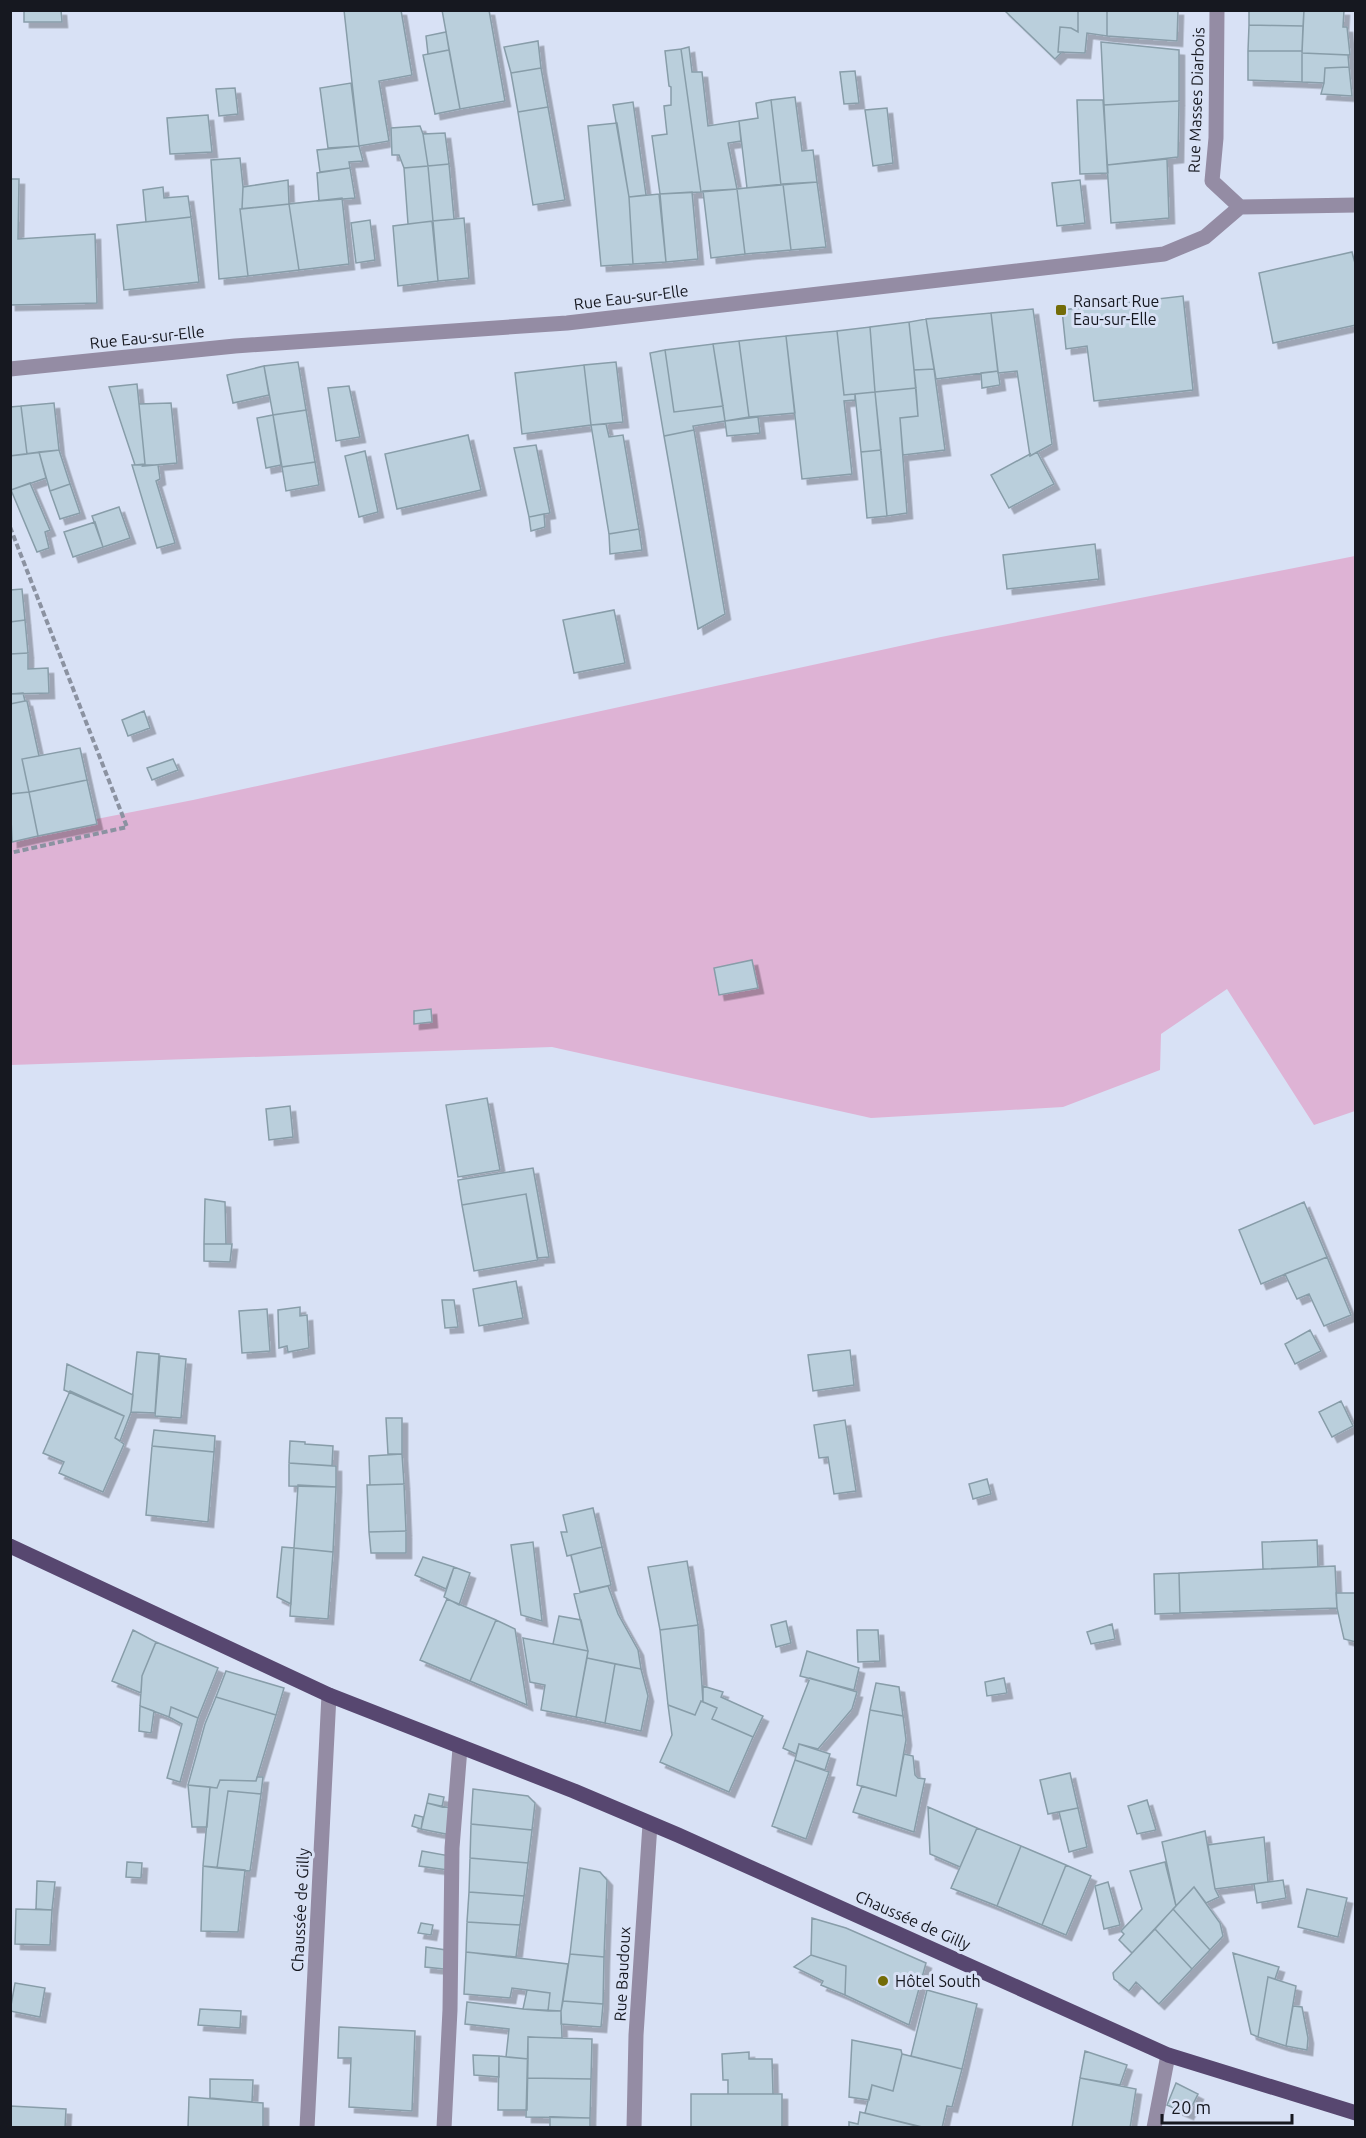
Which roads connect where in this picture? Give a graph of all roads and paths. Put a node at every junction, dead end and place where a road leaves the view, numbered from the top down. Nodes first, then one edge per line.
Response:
1 (1217, 10) edge
2 (1356, 204) edge
3 (1240, 207) junction
4 (10, 369) edge
5 (10, 527) edge
6 (10, 853) edge
7 (10, 1546) edge
8 (329, 1695) junction
9 (460, 1748) junction
10 (650, 1824) junction
11 (1168, 2055) junction
12 (1356, 2113) edge
13 (307, 2127) edge
14 (444, 2127) edge
15 (634, 2127) edge
16 (1154, 2127) edge

1 - 3 street, Rue Masses Diarbois
2 - 3 street
3 - 4 street, Rue Eau-sur-Elle
5 - 6 path
7 - 8 main road, Chaussée de Gilly
8 - 9 main road, Chaussée de Gilly
8 - 13 street, Chaussée de Gilly
9 - 10 main road, Chaussée de Gilly
9 - 14 street
10 - 11 main road, Chaussée de Gilly
10 - 15 street, Rue Baudoux
11 - 12 main road, Chaussée de Gilly
11 - 16 street

